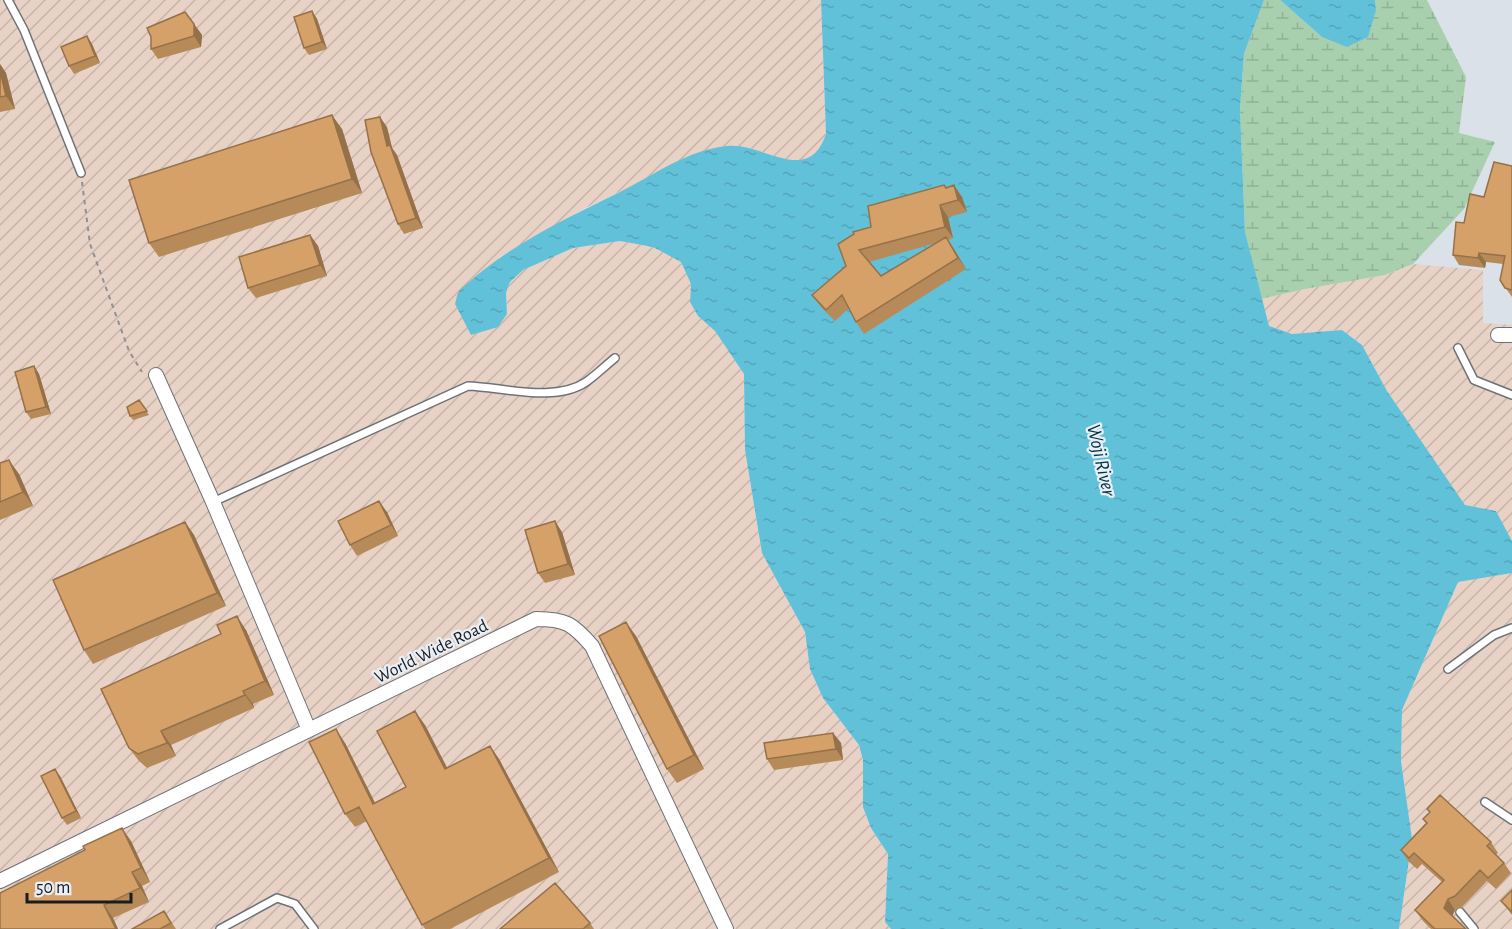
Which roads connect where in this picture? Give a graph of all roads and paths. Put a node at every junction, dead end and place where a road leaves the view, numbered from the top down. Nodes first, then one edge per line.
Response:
1 (8, 0) edge
2 (81, 173) joint
3 (1498, 335) dead end
4 (1512, 335) edge
5 (1458, 348) dead end
6 (615, 358) dead end
7 (156, 375) joint
8 (1512, 395) edge
9 (213, 502) junction
10 (1512, 628) edge
11 (1448, 669) dead end
12 (309, 730) junction
13 (1485, 802) dead end
14 (1512, 820) edge
15 (0, 881) edge
16 (1460, 912) dead end
17 (220, 929) edge
18 (314, 929) edge
19 (726, 929) edge
20 (1474, 929) edge

1 - 2 lane
2 - 7 path
3 - 4 street
5 - 8 lane
6 - 9 lane
7 - 9 street
9 - 12 street
10 - 11 lane
12 - 15 street, World Wide Road
12 - 19 street, World Wide Road
13 - 14 lane
16 - 20 lane
17 - 18 lane

